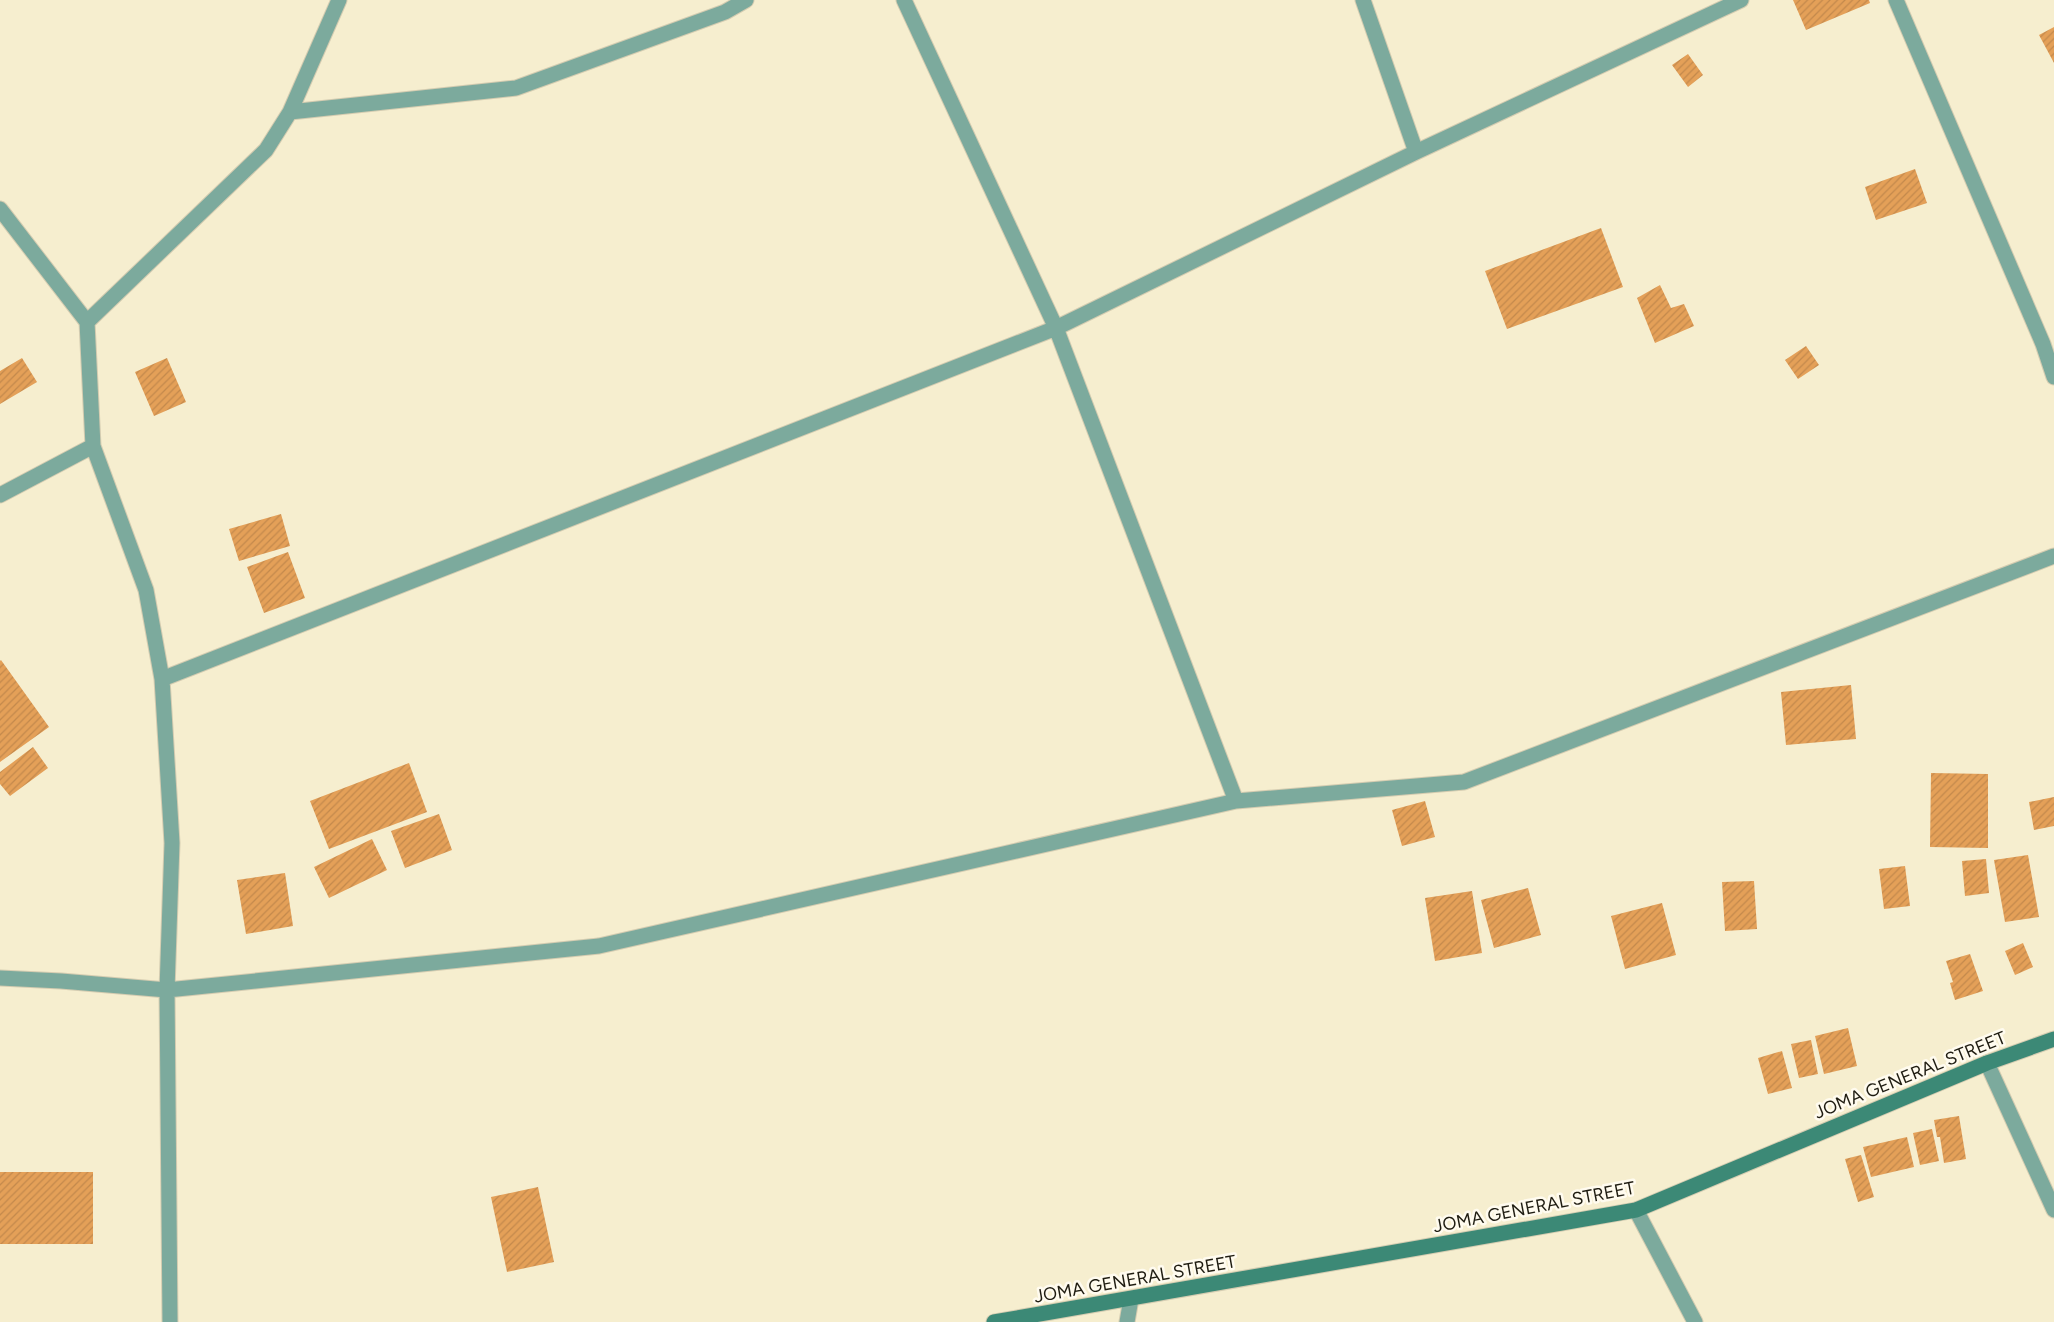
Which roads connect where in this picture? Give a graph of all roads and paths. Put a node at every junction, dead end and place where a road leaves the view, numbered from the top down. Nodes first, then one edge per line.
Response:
1 (339, 0) edge
2 (746, 0) edge
3 (904, 0) edge
4 (1363, 0) edge
5 (1741, 0) edge
6 (1896, 0) edge
7 (290, 112) junction
8 (1416, 152) junction
9 (0, 209) edge
10 (87, 322) junction
11 (1056, 328) junction
12 (2054, 377) edge
13 (93, 446) junction
14 (0, 495) edge
15 (2054, 556) edge
16 (162, 679) junction
17 (1236, 801) junction
18 (0, 978) edge
19 (167, 990) junction
20 (2054, 1039) edge
21 (1987, 1063) junction
22 (1636, 1210) junction
23 (2054, 1210) edge
24 (1131, 1299) junction
25 (170, 1322) edge
26 (994, 1322) edge
27 (1127, 1322) edge
28 (1695, 1322) edge

1 - 7 street
2 - 7 street
3 - 11 street
4 - 8 street
5 - 8 street
6 - 12 street
7 - 10 street
8 - 11 street
9 - 10 street
10 - 13 street
11 - 16 street
11 - 17 street
13 - 14 street
13 - 16 street
15 - 17 street
16 - 19 street
17 - 19 street
18 - 19 street
19 - 25 street
20 - 21 street, JOMA GENERAL STREET
21 - 22 street, JOMA GENERAL STREET
21 - 23 street
22 - 24 street, JOMA GENERAL STREET
22 - 28 street
24 - 26 street, JOMA GENERAL STREET
24 - 27 street

